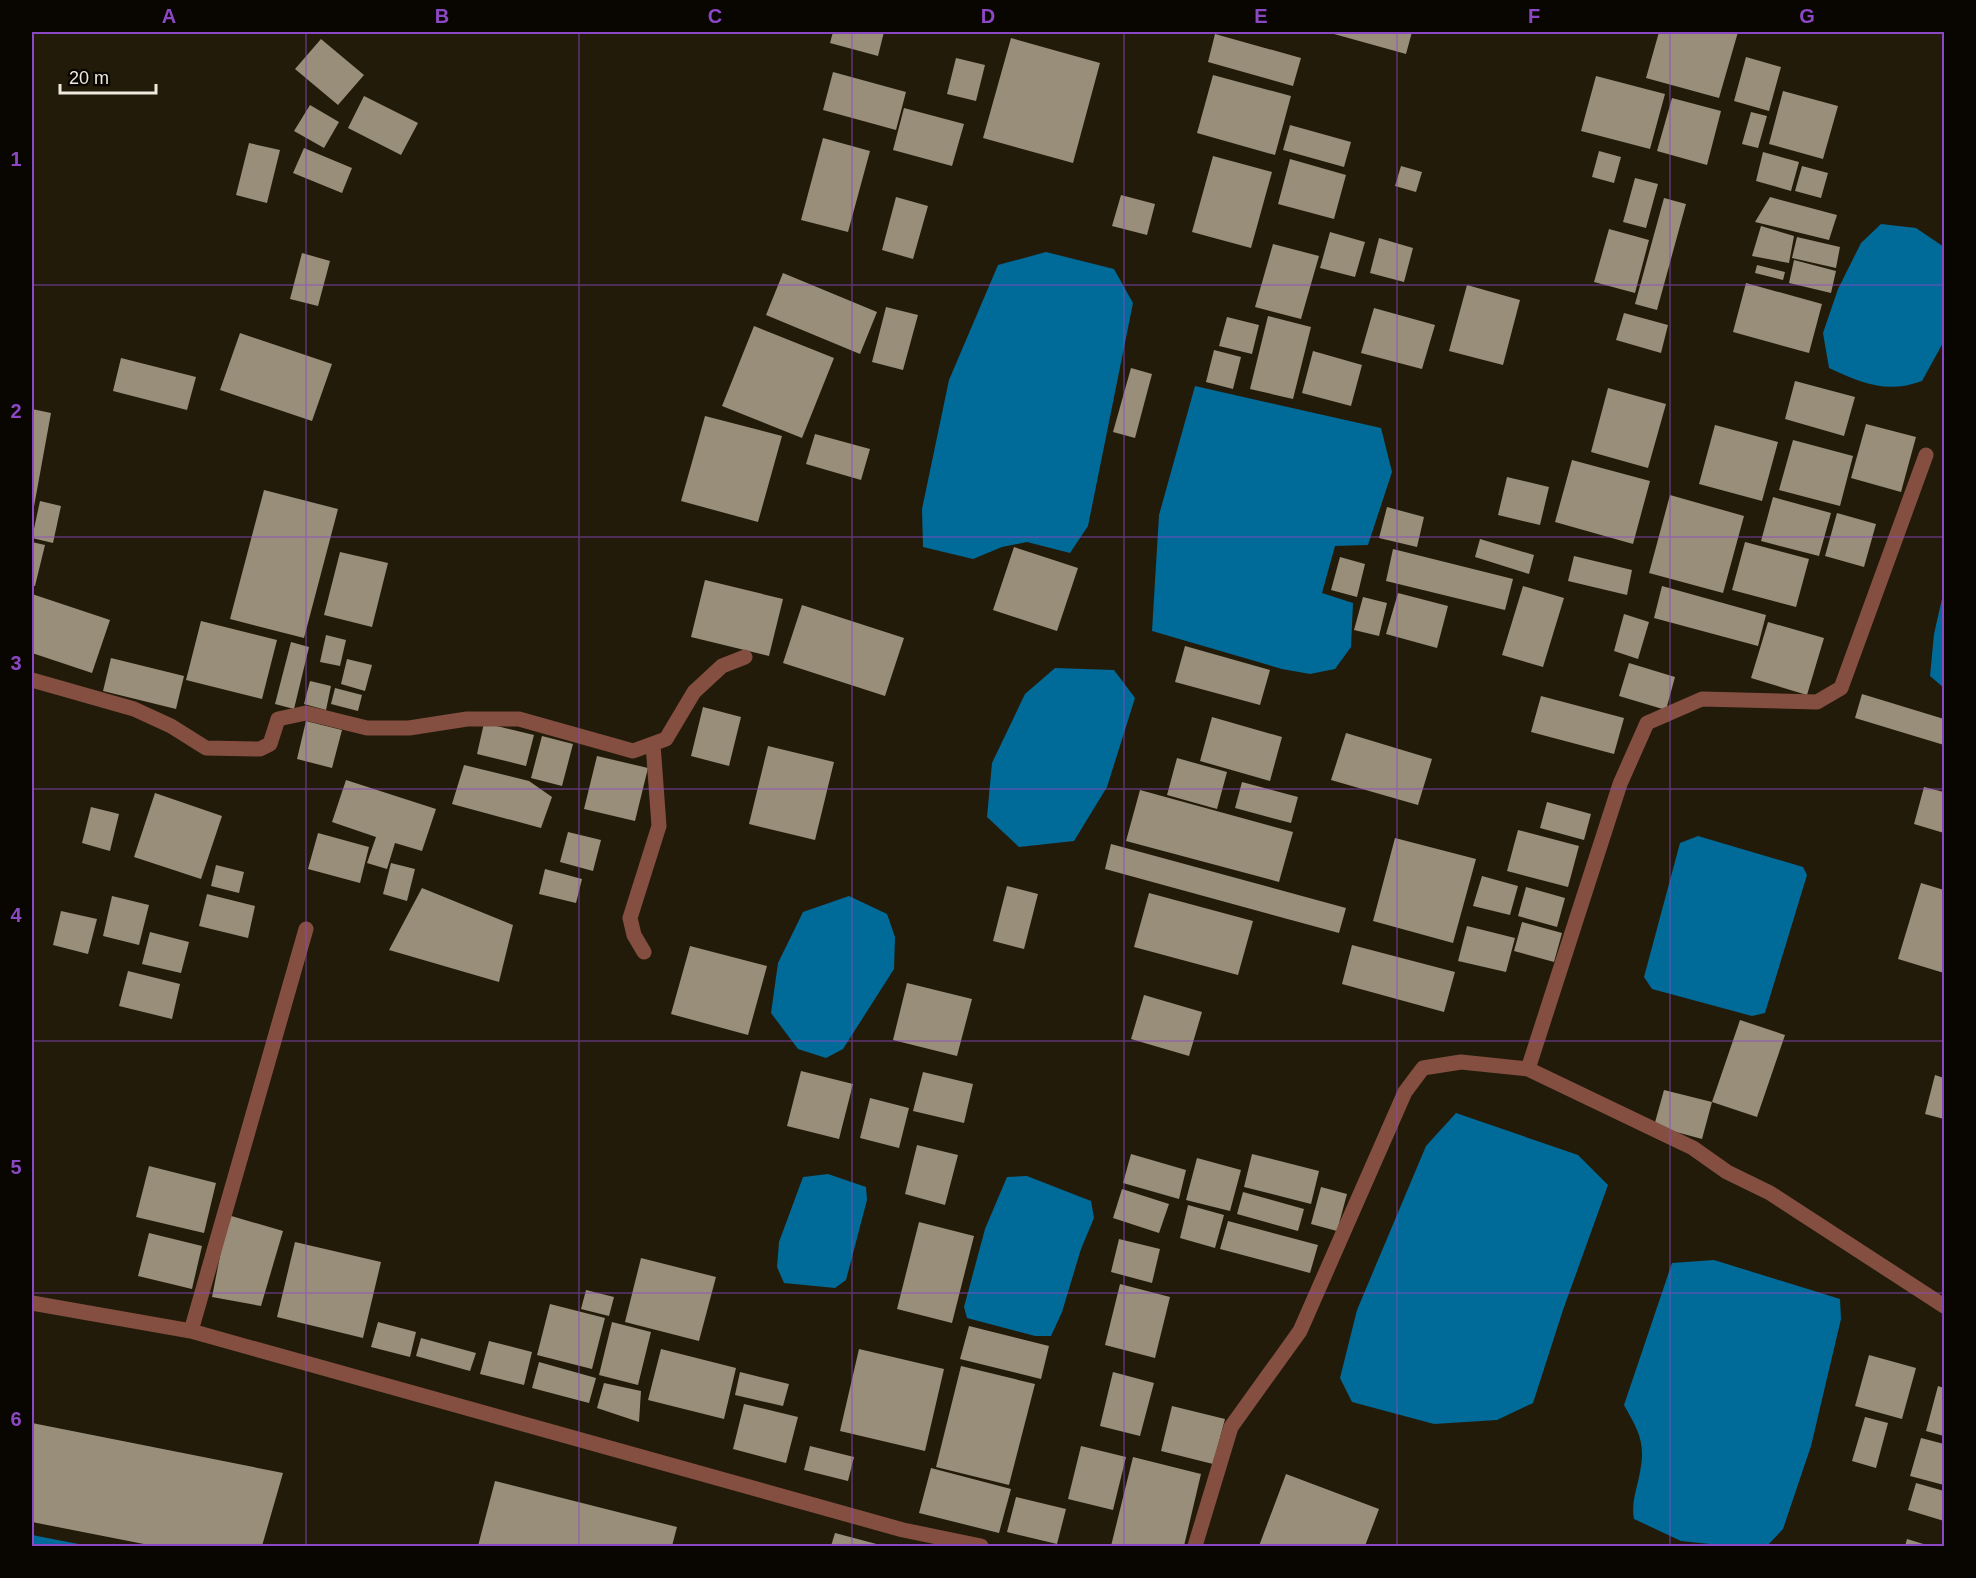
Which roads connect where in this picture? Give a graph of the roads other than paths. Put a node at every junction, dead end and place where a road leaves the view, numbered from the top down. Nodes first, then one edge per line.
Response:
1 (1926, 455) dead end
2 (745, 657) dead end
3 (32, 680) edge
4 (653, 744) junction
5 (306, 929) dead end
6 (644, 952) dead end
7 (1528, 1069) junction
8 (32, 1303) edge
9 (1944, 1306) edge
10 (191, 1331) junction
11 (981, 1546) edge
12 (1195, 1546) edge

1 - 7 street
2 - 4 street
3 - 4 street
4 - 6 street
5 - 10 street
7 - 9 street
7 - 12 street
8 - 10 street
10 - 11 street

